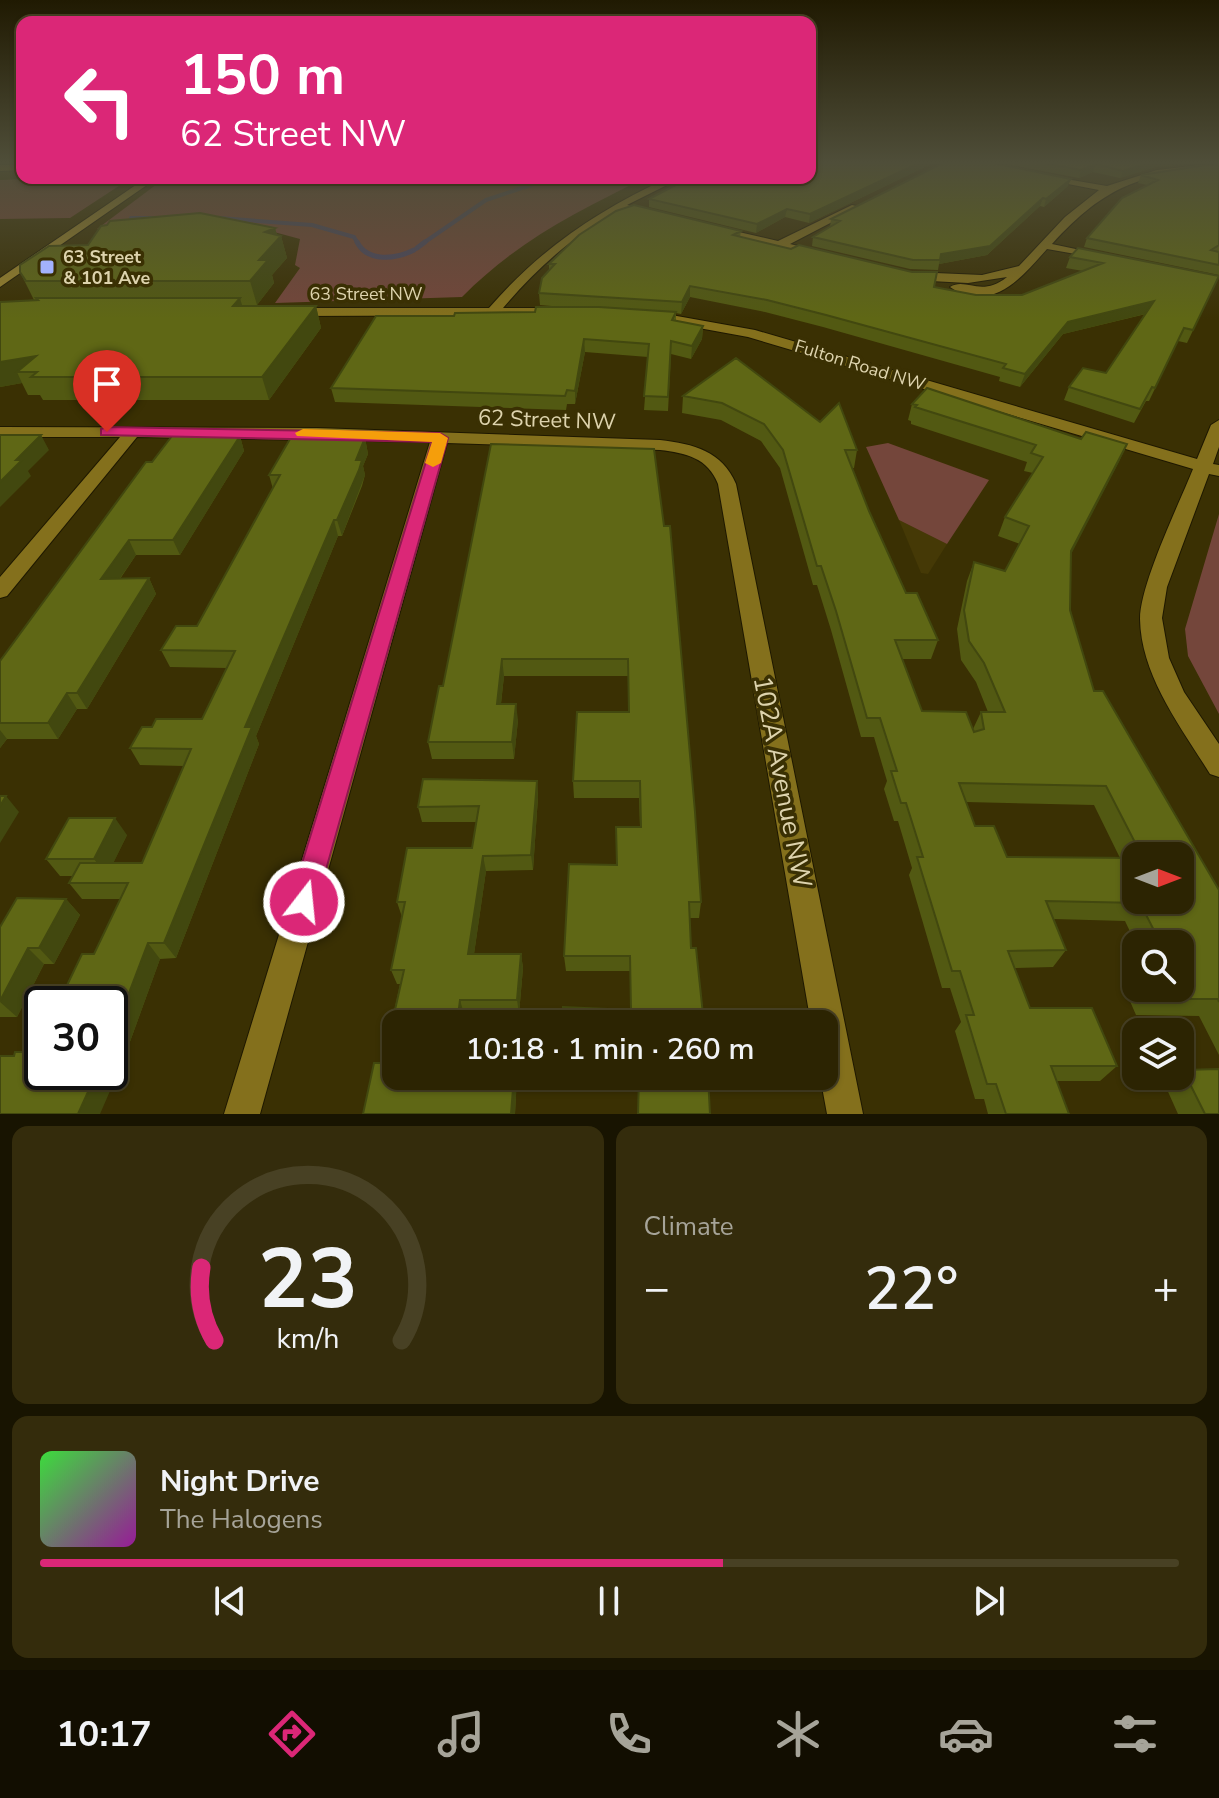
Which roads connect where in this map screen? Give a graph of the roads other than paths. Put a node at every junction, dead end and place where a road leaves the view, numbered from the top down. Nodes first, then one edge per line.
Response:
1 (98, 215) edge
2 (603, 215) edge
3 (655, 215) edge
4 (838, 215) edge
5 (1076, 215) edge
6 (667, 218) edge
7 (706, 227) edge
8 (779, 245) junction
9 (1046, 246) junction
10 (1106, 258) edge
11 (837, 259) edge
12 (1023, 268) junction
13 (895, 272) edge
14 (910, 276) junction
15 (0, 283) edge
16 (281, 312) edge
17 (493, 312) junction
18 (584, 312) edge
19 (630, 313) edge
20 (1219, 425) edge
21 (0, 432) edge
22 (133, 432) junction
23 (440, 438) junction
24 (707, 456) joint
25 (1211, 469) edge
26 (0, 591) edge
27 (1219, 766) edge
28 (242, 1114) edge
29 (845, 1114) edge

1 - 15 main road
2 - 17 street
3 - 6 street
4 - 8 street
5 - 9 street
7 - 8 street
8 - 11 street
9 - 10 street
9 - 12 street
12 - 14 street
12 - 14 street
13 - 14 street
16 - 17 street, 63 Street NW
17 - 18 street
19 - 25 street, Fulton Road NW
20 - 25 street
21 - 22 street, 62 Street NW
22 - 23 street, 62 Street NW
22 - 26 street
23 - 24 street, 62 Street NW
23 - 28 street
24 - 29 street, 102A Avenue NW
25 - 27 street

